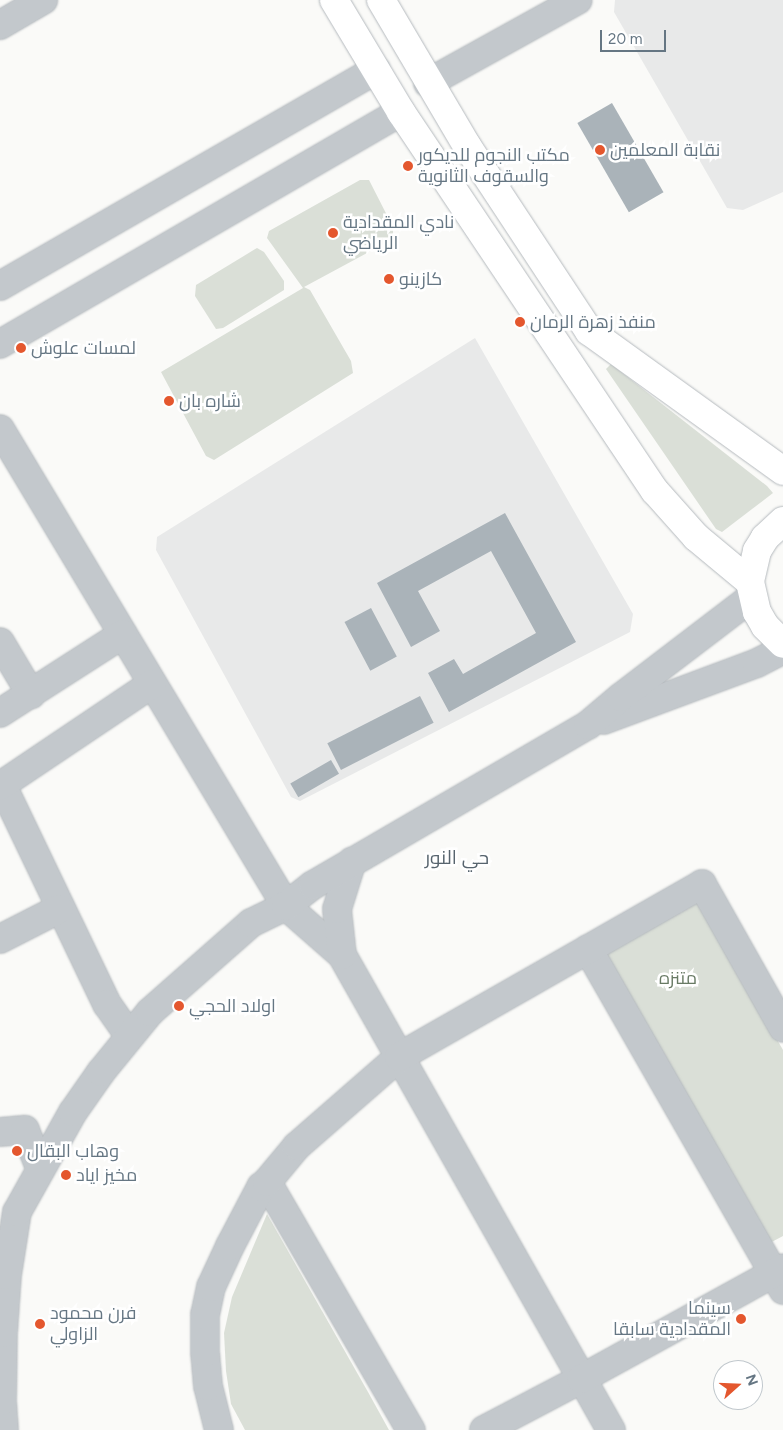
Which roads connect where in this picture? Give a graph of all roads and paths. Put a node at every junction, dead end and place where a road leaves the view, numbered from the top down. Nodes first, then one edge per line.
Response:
1 (43, 0) edge
2 (334, 0) edge
3 (381, 0) edge
4 (578, 0) edge
5 (0, 25) edge
6 (376, 70) junction
7 (428, 83) junction
8 (401, 112) junction
9 (0, 286) edge
10 (0, 344) edge
11 (0, 429) edge
12 (783, 471) edge
13 (783, 521) edge
14 (751, 590) junction
15 (123, 634) junction
16 (0, 642) edge
17 (783, 644) edge
18 (783, 650) edge
19 (152, 684) junction
20 (31, 694) junction
21 (0, 713) edge
22 (588, 725) junction
23 (1, 786) edge
24 (352, 861) junction
25 (286, 906) junction
26 (59, 909) junction
27 (0, 939) edge
28 (588, 949) junction
29 (342, 955) junction
30 (783, 1028) edge
31 (128, 1036) junction
32 (399, 1057) junction
33 (0, 1132) edge
34 (40, 1168) junction
35 (267, 1182) junction
36 (3, 1276) edge
37 (780, 1278) edge
38 (581, 1380) junction
39 (4, 1430) edge
40 (219, 1430) edge
41 (411, 1430) edge
42 (484, 1430) edge
43 (611, 1430) edge

1 - 5 street
2 - 6 main road
3 - 7 main road
4 - 7 street
6 - 8 main road
6 - 9 street
7 - 12 main road
8 - 10 street
8 - 14 main road
11 - 15 street
13 - 14 main road
14 - 17 main road
14 - 22 street
15 - 19 street
15 - 20 street
16 - 20 street
18 - 22 street
19 - 23 street
19 - 25 street
20 - 21 street
22 - 24 street
23 - 26 street
24 - 25 street
24 - 29 street
25 - 29 street
25 - 31 street
26 - 27 street
26 - 31 street
28 - 30 street
28 - 32 street
28 - 37 street
29 - 32 street
31 - 34 street
32 - 35 street
32 - 38 street
33 - 34 street
34 - 36 street
35 - 40 street
35 - 41 street
36 - 39 street
37 - 38 street
38 - 42 street
38 - 43 street

